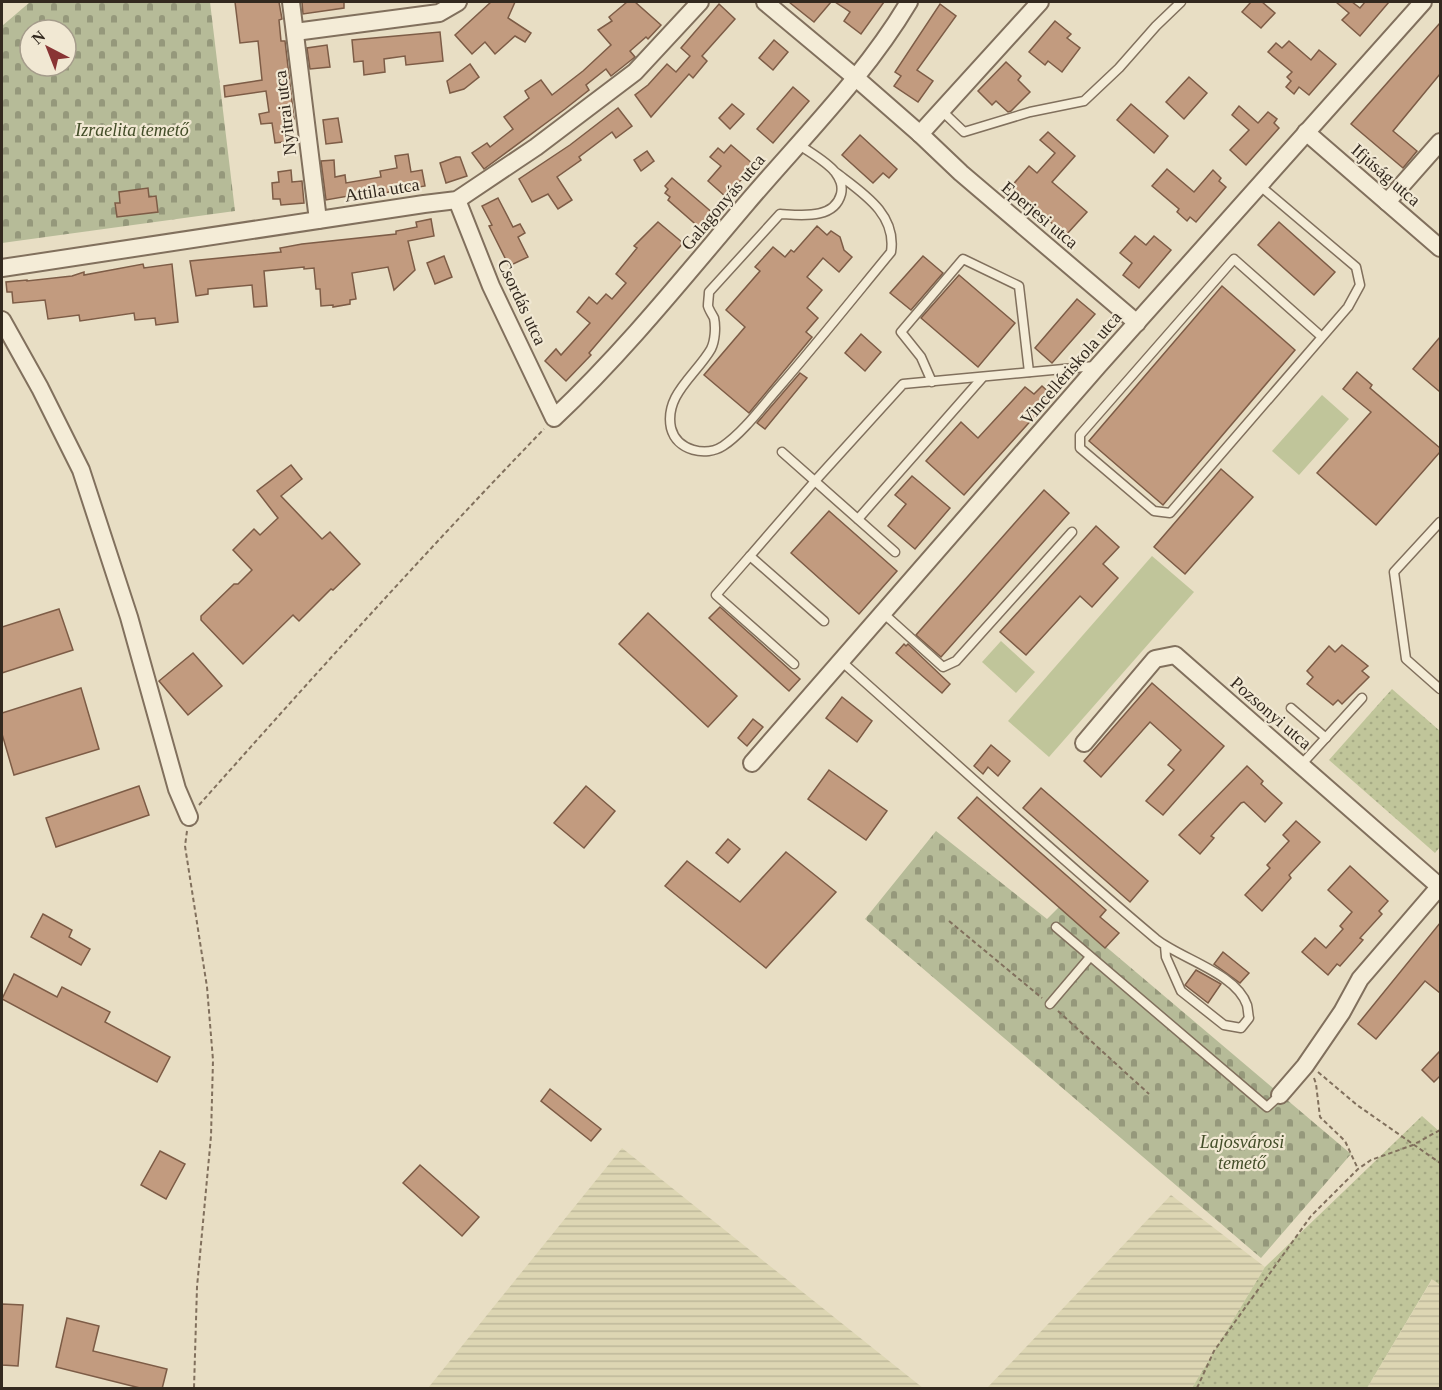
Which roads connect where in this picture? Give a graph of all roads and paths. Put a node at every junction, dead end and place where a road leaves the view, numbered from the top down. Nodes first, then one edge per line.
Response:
1 (291, 2) edge
2 (458, 2) edge
3 (700, 2) edge
4 (765, 2) edge
5 (909, 2) edge
6 (1040, 2) edge
7 (1181, 2) edge
8 (1422, 2) edge
9 (295, 32) junction
10 (856, 78) junction
11 (942, 111) junction
12 (1306, 132) junction
13 (920, 134) junction
14 (1440, 142) edge
15 (798, 144) junction
16 (834, 171) junction
17 (1259, 185) junction
18 (457, 200) junction
19 (1388, 202) junction
20 (318, 220) junction
21 (1440, 248) edge
22 (2, 268) edge
23 (2, 320) edge
24 (1137, 323) junction
25 (1322, 337) junction
26 (1098, 366) junction
27 (1029, 372) junction
28 (982, 378) junction
29 (932, 381) junction
30 (554, 418) junction
31 (782, 452) dead end
32 (815, 481) junction
33 (858, 519) junction
34 (1440, 522) edge
35 (1072, 532) dead end
36 (895, 552) dead end
37 (750, 556) junction
38 (883, 613) junction
39 (824, 621) dead end
40 (841, 661) junction
41 (794, 664) dead end
42 (1440, 688) edge
43 (1362, 698) dead end
44 (1291, 708) dead end
45 (1326, 738) junction
46 (1084, 743) dead end
47 (752, 763) dead end
48 (1301, 765) junction
49 (189, 817) junction
50 (1440, 887) edge
51 (949, 921) dead end
52 (1056, 927) dead end
53 (1165, 946) junction
54 (1090, 957) junction
55 (1050, 1004) junction
56 (1307, 1062) junction
57 (1149, 1094) dead end
58 (1280, 1095) joint
59 (1440, 1130) edge
60 (1413, 1144) junction
61 (1440, 1163) edge
62 (1358, 1169) junction
63 (194, 1389) edge
64 (1197, 1389) edge

1 - 9 street, Nyitrai utca
2 - 9 street
3 - 18 street, Attila utca
4 - 10 street, Eperjesi utca
5 - 10 street, Galagonyás utca
6 - 11 street
7 - 11 lane
8 - 12 street, Vincellériskola utca
9 - 20 street, Nyitrai utca
10 - 13 street, Eperjesi utca
10 - 15 street, Galagonyás utca
11 - 13 street
12 - 17 street, Vincellériskola utca
12 - 19 street, Ifjúság utca
13 - 24 street, Eperjesi utca
14 - 19 street
15 - 16 lane
15 - 30 street, Galagonyás utca
16 - 16 lane
17 - 24 street, Vincellériskola utca
17 - 25 lane
18 - 20 street, Attila utca
18 - 30 street, Csordás utca
19 - 21 street, Ifjúság utca
20 - 22 street, Attila utca
23 - 49 street
24 - 26 street, Vincellériskola utca
25 - 25 lane
26 - 27 lane
26 - 38 street, Vincellériskola utca
27 - 28 lane
27 - 29 lane
28 - 29 lane
28 - 33 lane
29 - 32 lane
30 - 49 path
31 - 32 lane
32 - 33 lane
32 - 37 lane
33 - 36 lane
34 - 42 lane
35 - 38 lane
37 - 39 lane
37 - 41 lane
38 - 40 street, Vincellériskola utca
40 - 47 street, Vincellériskola utca
40 - 53 lane
43 - 45 lane
44 - 45 lane
45 - 48 lane
46 - 48 street, Pozsonyi utca
48 - 50 street, Pozsonyi utca
49 - 63 path
50 - 56 street, Pozsonyi utca
51 - 55 path
52 - 54 lane
53 - 53 lane
54 - 55 lane
54 - 58 lane
55 - 57 path
56 - 58 street, Pozsonyi utca
56 - 60 path
56 - 62 path
59 - 60 path
60 - 61 path
60 - 62 path
62 - 64 path

